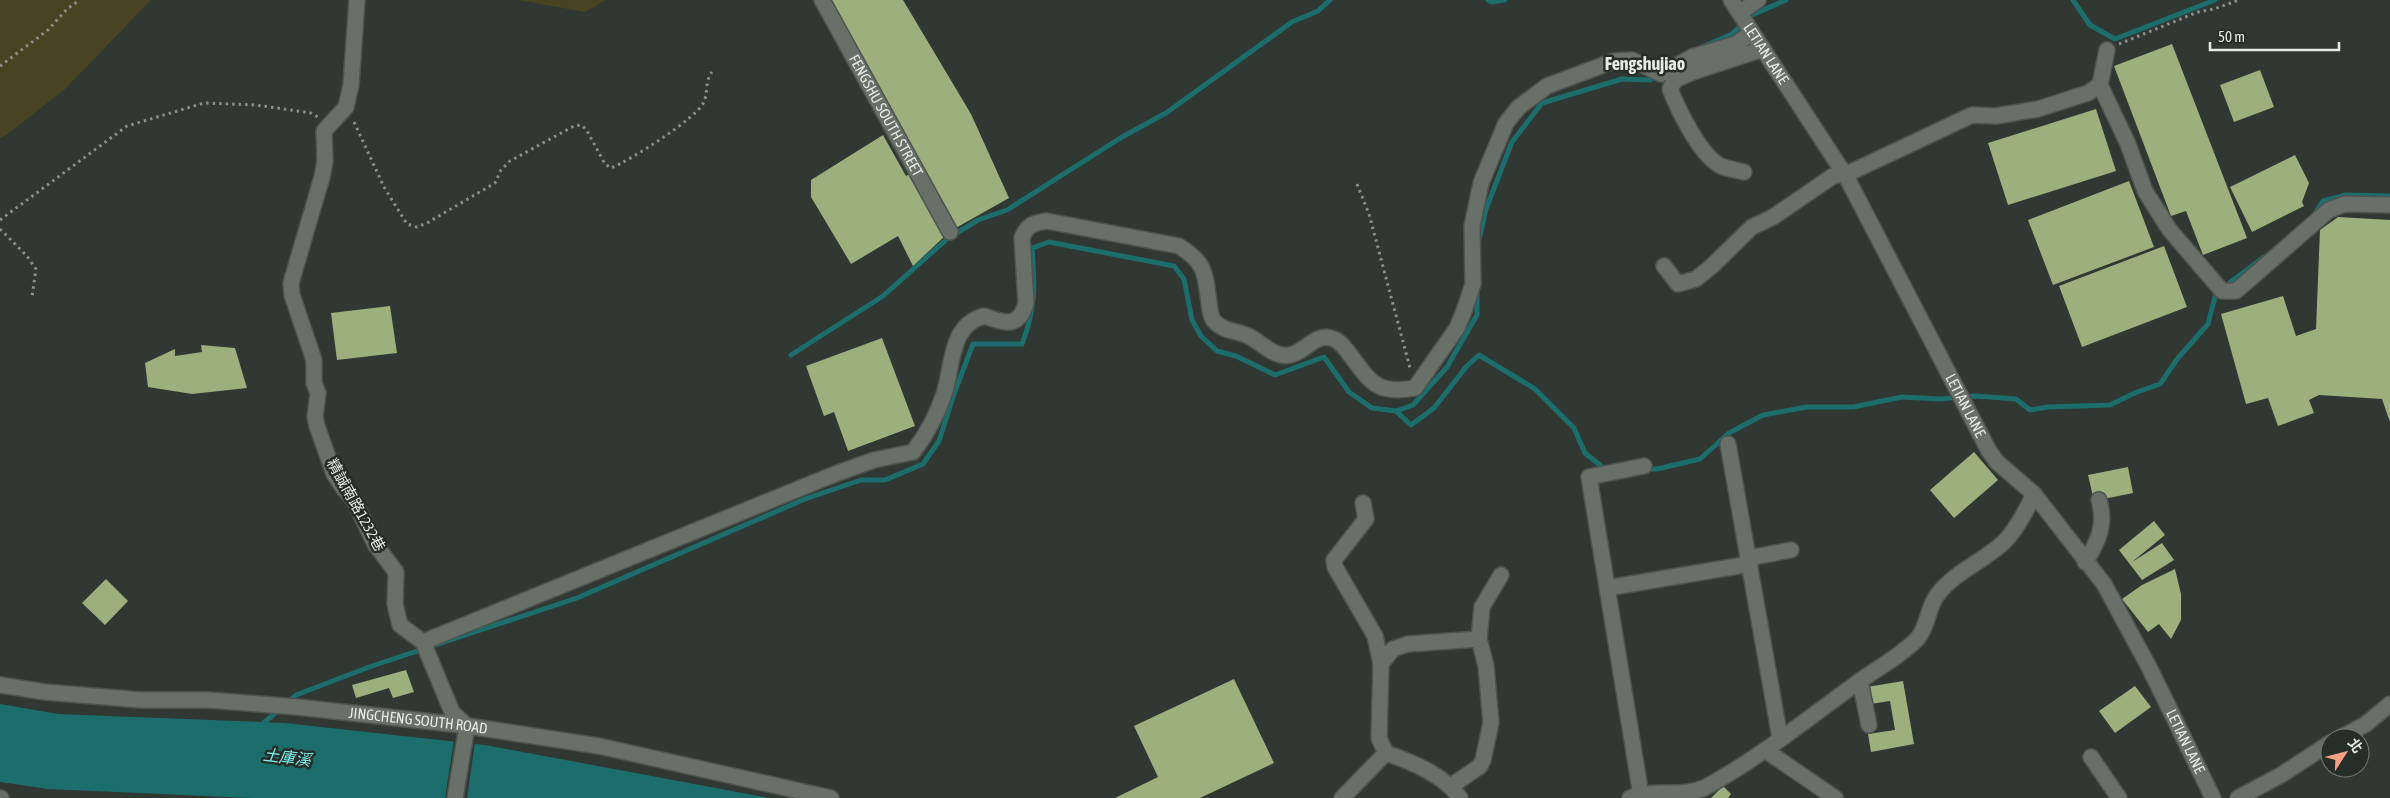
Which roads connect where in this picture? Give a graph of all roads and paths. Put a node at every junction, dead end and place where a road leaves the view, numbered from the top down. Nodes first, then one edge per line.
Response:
1 (80, 0) edge
2 (357, 0) edge
3 (822, 0) edge
4 (1731, 0) edge
5 (1758, 0) edge
6 (2239, 0) edge
7 (1740, 13) junction
8 (1752, 33) junction
9 (1763, 49) junction
10 (2107, 50) joint
11 (0, 66) edge
12 (712, 72) dead end
13 (2100, 85) junction
14 (346, 107) junction
15 (329, 125) junction
16 (1744, 172) dead end
17 (1844, 174) junction
18 (1357, 184) dead end
19 (2390, 205) edge
20 (0, 220) edge
21 (0, 229) edge
22 (950, 232) dead end
23 (1664, 266) dead end
24 (32, 297) dead end
25 (1415, 388) junction
26 (1728, 444) dead end
27 (1644, 466) dead end
28 (2034, 494) junction
29 (2099, 500) dead end
30 (1362, 503) dead end
31 (1791, 550) dead end
32 (1749, 561) junction
33 (2085, 562) junction
34 (1501, 575) dead end
35 (1607, 588) junction
36 (1479, 639) junction
37 (423, 642) junction
38 (1381, 664) junction
39 (1860, 681) junction
40 (0, 685) edge
41 (2390, 704) edge
42 (1869, 725) dead end
43 (2359, 728) edge
44 (466, 729) junction
45 (1780, 738) junction
46 (1764, 750) junction
47 (2320, 750) edge
48 (1386, 753) junction
49 (2091, 757) dead end
50 (1455, 792) edge
51 (1693, 795) edge
52 (1632, 797) edge
53 (455, 798) edge
54 (831, 798) edge
55 (1342, 798) edge
56 (1835, 798) edge
57 (2119, 798) edge
58 (2213, 798) edge
59 (2238, 798) edge

1 - 11 path
2 - 14 street
3 - 22 street, FENGSHU SOUTH STREET
4 - 7 street, LETIAN LANE
5 - 7 street
6 - 10 path
7 - 8 street, LETIAN LANE
8 - 9 street, LETIAN LANE
8 - 25 street
9 - 16 street
9 - 17 street, LETIAN LANE
10 - 13 street
12 - 14 path
13 - 17 street
13 - 19 street
14 - 15 street
15 - 20 path
15 - 37 street, 精誠南路1232巷
17 - 23 street
17 - 28 street, LETIAN LANE
18 - 25 path
21 - 24 path
25 - 37 street
26 - 32 street
27 - 35 street
28 - 33 street, LETIAN LANE
28 - 39 street
29 - 33 street
30 - 38 street
31 - 32 street
32 - 35 street
32 - 45 street
33 - 58 street, LETIAN LANE
34 - 36 street
35 - 52 street
36 - 38 street
36 - 50 street
37 - 44 street
38 - 48 street
39 - 42 street
39 - 45 street
40 - 44 street, JINGCHENG SOUTH ROAD
41 - 43 street
44 - 53 street
44 - 54 street, JINGCHENG SOUTH ROAD
45 - 46 street
46 - 51 street
46 - 56 street
47 - 59 street
48 - 50 street
48 - 55 street
49 - 57 street
51 - 52 street

